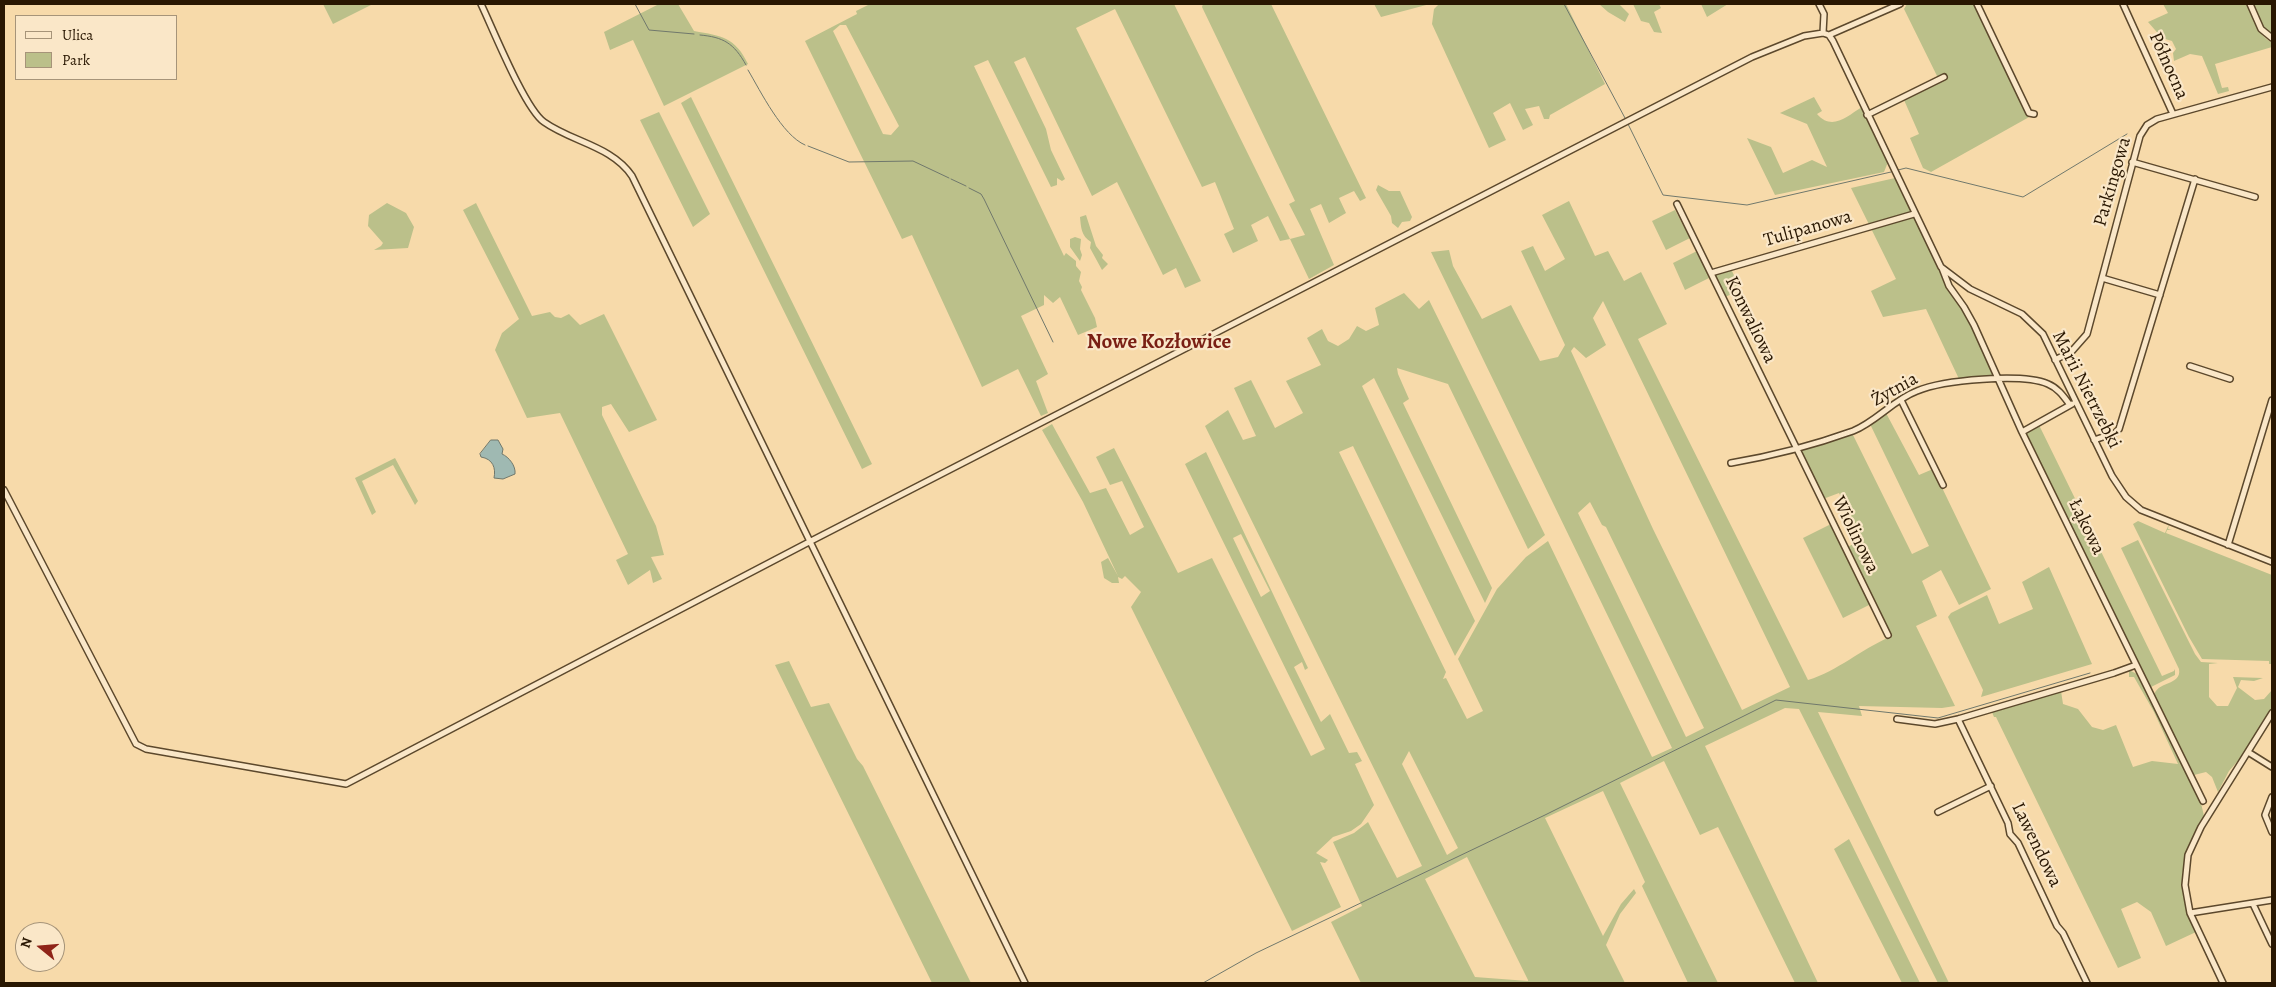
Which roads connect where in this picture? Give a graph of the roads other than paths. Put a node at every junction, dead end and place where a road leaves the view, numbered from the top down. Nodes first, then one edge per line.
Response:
1 (481, 4) edge
2 (1819, 4) edge
3 (1900, 4) edge
4 (1977, 4) edge
5 (2124, 4) edge
6 (2250, 4) edge
7 (1826, 34) junction
8 (2272, 38) edge
9 (1944, 77) dead end
10 (2272, 86) edge
11 (2034, 114) dead end
12 (2174, 114) junction
13 (1867, 115) junction
14 (2132, 162) junction
15 (2195, 180) junction
16 (2255, 197) dead end
17 (1677, 204) dead end
18 (1914, 214) junction
19 (1941, 266) junction
20 (1710, 273) junction
21 (2102, 278) junction
22 (2160, 294) junction
23 (2055, 360) junction
24 (2190, 366) dead end
25 (1997, 379) junction
26 (2230, 379) dead end
27 (1901, 400) junction
28 (2272, 400) edge
29 (2076, 402) junction
30 (2070, 405) junction
31 (2022, 432) junction
32 (2094, 440) junction
33 (1796, 448) junction
34 (1731, 463) dead end
35 (1943, 485) dead end
36 (4, 490) edge
37 (811, 541) junction
38 (2228, 545) junction
39 (2272, 562) edge
40 (1888, 635) dead end
41 (2136, 665) junction
42 (2272, 713) edge
43 (1897, 719) dead end
44 (1958, 719) junction
45 (2248, 752) junction
46 (2272, 766) edge
47 (1991, 786) junction
48 (2272, 797) edge
49 (2203, 801) dead end
50 (1938, 812) dead end
51 (2272, 832) edge
52 (2272, 900) edge
53 (2253, 904) junction
54 (2190, 913) junction
55 (2272, 944) edge
56 (1025, 983) edge
57 (2087, 983) edge
58 (2222, 983) edge

1 - 37 street
2 - 7 street
3 - 7 street
4 - 11 street
5 - 12 street, Północna
6 - 8 street
7 - 13 street, Marii Nietrzebki
7 - 37 street
9 - 13 street
10 - 12 street, Parkingowa
12 - 14 street, Parkingowa
13 - 18 street, Marii Nietrzebki
14 - 15 street
14 - 21 street, Parkingowa
15 - 16 street
15 - 22 street
17 - 20 street, Konwaliowa
18 - 19 street, Marii Nietrzebki
18 - 20 street, Tulipanowa
19 - 23 street, Marii Nietrzebki
19 - 25 street, Łąkowa
20 - 33 street, Konwaliowa
21 - 22 street
21 - 23 street, Parkingowa
22 - 32 street
23 - 29 street, Marii Nietrzebki
24 - 26 street
25 - 27 street, Żytnia
25 - 30 street, Żytnia
25 - 31 street, Łąkowa
27 - 33 street, Żytnia
27 - 35 street
28 - 38 street
29 - 30 street
29 - 32 street, Marii Nietrzebki
30 - 31 street
31 - 41 street, Łąkowa
32 - 38 street, Marii Nietrzebki
33 - 34 street, Żytnia
33 - 40 street, Wiolinowa
36 - 37 street
37 - 56 street
38 - 39 street, Marii Nietrzebki
41 - 44 street
41 - 49 street, Łąkowa
42 - 45 street
43 - 44 street
44 - 47 street, Lawendowa
45 - 46 street
45 - 54 street
47 - 50 street
47 - 57 street, Lawendowa
48 - 51 street
52 - 53 street
53 - 54 street
53 - 55 street
54 - 58 street

